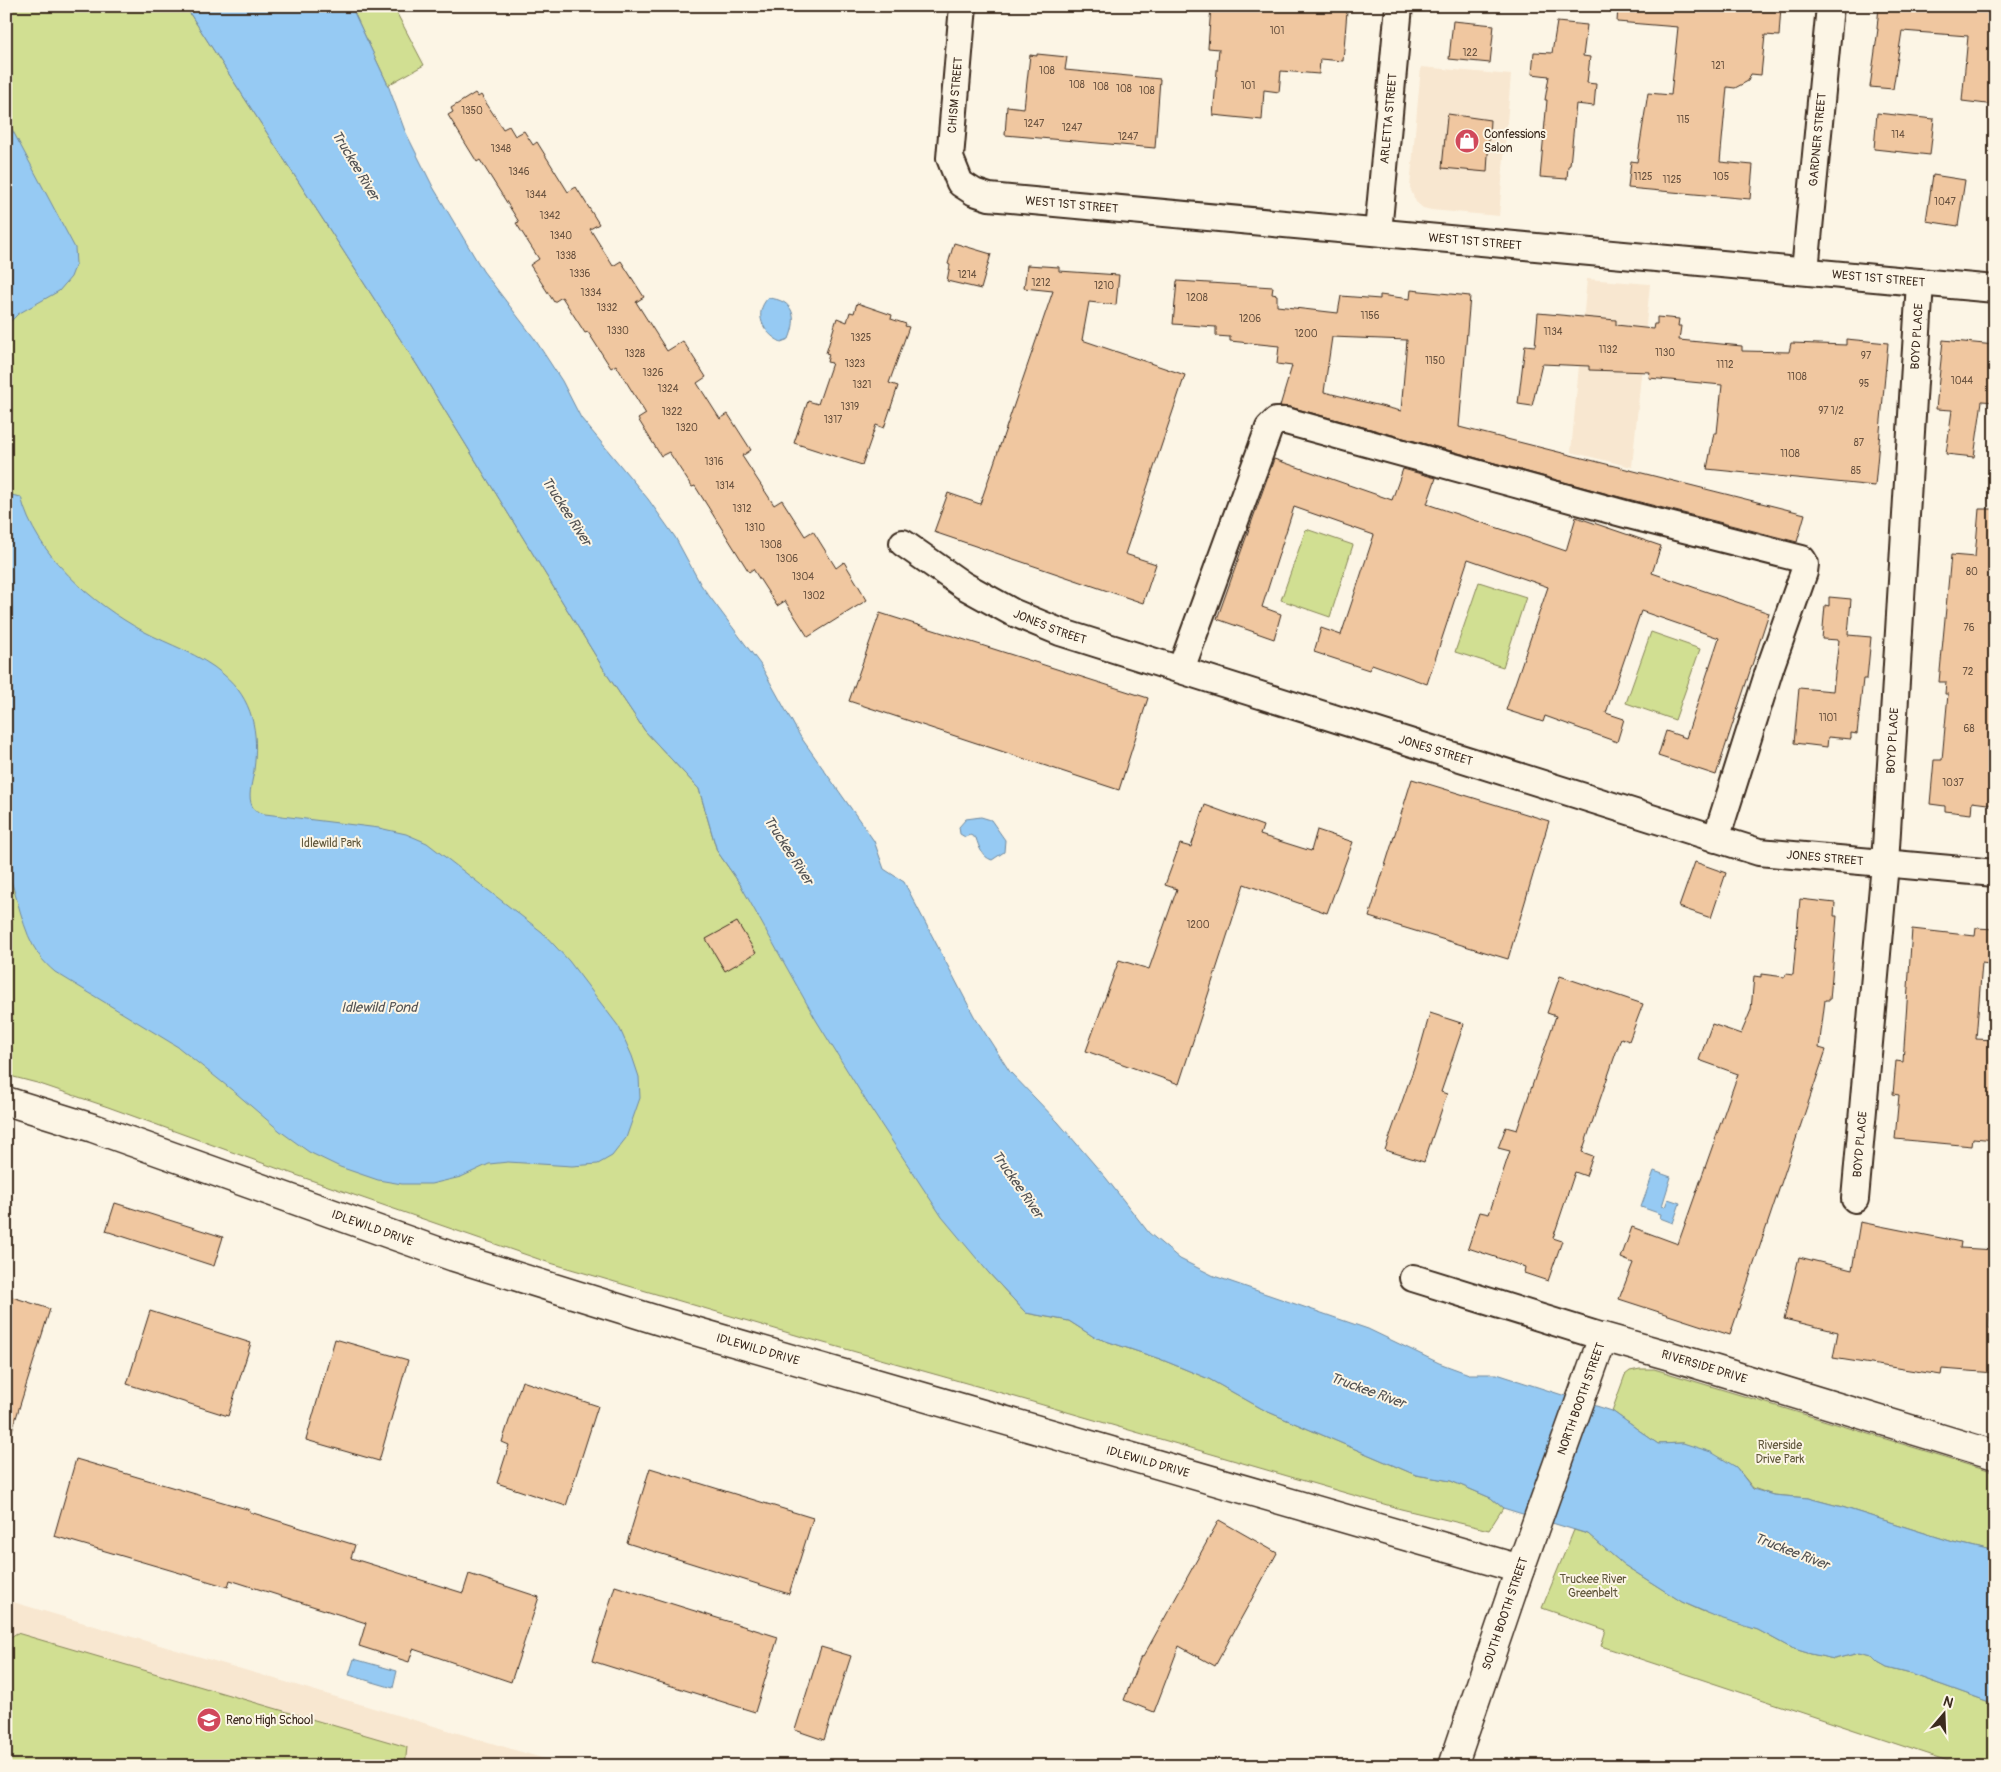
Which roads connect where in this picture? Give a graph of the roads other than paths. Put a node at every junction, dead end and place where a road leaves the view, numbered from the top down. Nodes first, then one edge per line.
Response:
1 (963, 6) edge
2 (1399, 6) edge
3 (1830, 6) edge
4 (960, 183) joint
5 (1378, 232) junction
6 (1805, 271) junction
7 (1920, 282) junction
8 (1995, 289) edge
9 (903, 543) dead end
10 (1181, 669) junction
11 (1716, 839) junction
12 (1885, 864) junction
13 (1995, 874) edge
14 (6, 1101) edge
15 (1855, 1199) dead end
16 (1413, 1278) dead end
17 (1603, 1337) junction
18 (1995, 1455) edge
19 (1559, 1461) joint
20 (1524, 1558) junction
21 (1453, 1766) edge

1 - 4 street, CHISM STREET
2 - 5 street, ARLETTA STREET
3 - 6 street, GARDNER STREET
4 - 5 street, WEST 1ST STREET
5 - 6 street, WEST 1ST STREET
6 - 7 street, WEST 1ST STREET
7 - 8 street, WEST 1ST STREET
7 - 12 street, BOYD PLACE
9 - 10 street, JONES STREET
10 - 11 street, JONES STREET
10 - 11 street
11 - 12 street, JONES STREET
12 - 13 street, JONES STREET
12 - 15 street, BOYD PLACE
14 - 20 street, IDLEWILD DRIVE
16 - 17 street, RIVERSIDE DRIVE
17 - 18 street, RIVERSIDE DRIVE
17 - 19 street, NORTH BOOTH STREET
19 - 20 street, SOUTH BOOTH STREET
20 - 21 street, SOUTH BOOTH STREET

